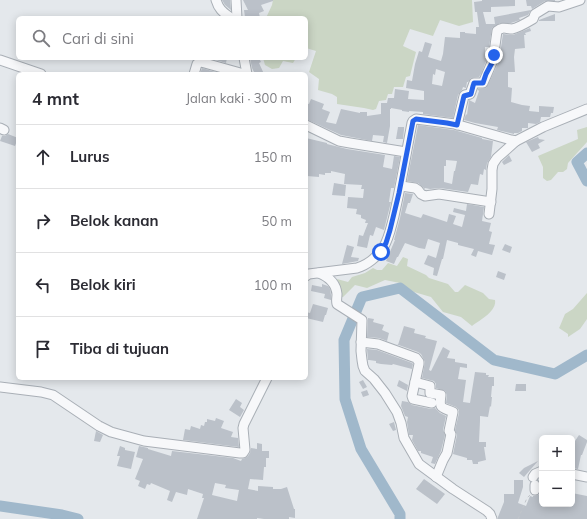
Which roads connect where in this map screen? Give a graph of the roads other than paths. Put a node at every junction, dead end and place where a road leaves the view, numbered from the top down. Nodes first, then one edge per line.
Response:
1 (216, 0) edge
2 (236, 0) edge
3 (580, 0) edge
4 (229, 16) edge
5 (237, 16) edge
6 (0, 60) edge
7 (244, 60) edge
8 (35, 72) edge
9 (195, 72) edge
10 (237, 72) edge
11 (247, 72) edge
12 (587, 109) edge
13 (457, 125) junction
14 (308, 126) edge
15 (516, 141) junction
16 (406, 152) junction
17 (400, 186) junction
18 (490, 202) junction
19 (489, 214) dead end
20 (319, 273) junction
21 (308, 275) edge
22 (361, 342) junction
23 (266, 380) edge
24 (415, 382) junction
25 (0, 387) edge
26 (432, 403) dead end
27 (539, 472) edge
28 (575, 475) edge
29 (436, 477) junction
30 (587, 477) edge
31 (535, 488) road end
32 (492, 519) edge

1 - 4 street
2 - 5 street
3 - 13 street
6 - 8 street
7 - 11 street
9 - 10 street
12 - 15 street
13 - 15 street
13 - 16 street
14 - 16 street
15 - 18 street
16 - 17 street
17 - 18 street
17 - 20 street
18 - 19 street
20 - 21 street
20 - 22 street
22 - 24 street
22 - 29 street
23 - 25 street
24 - 26 street
24 - 29 street
27 - 31 street
28 - 30 street
29 - 32 street

